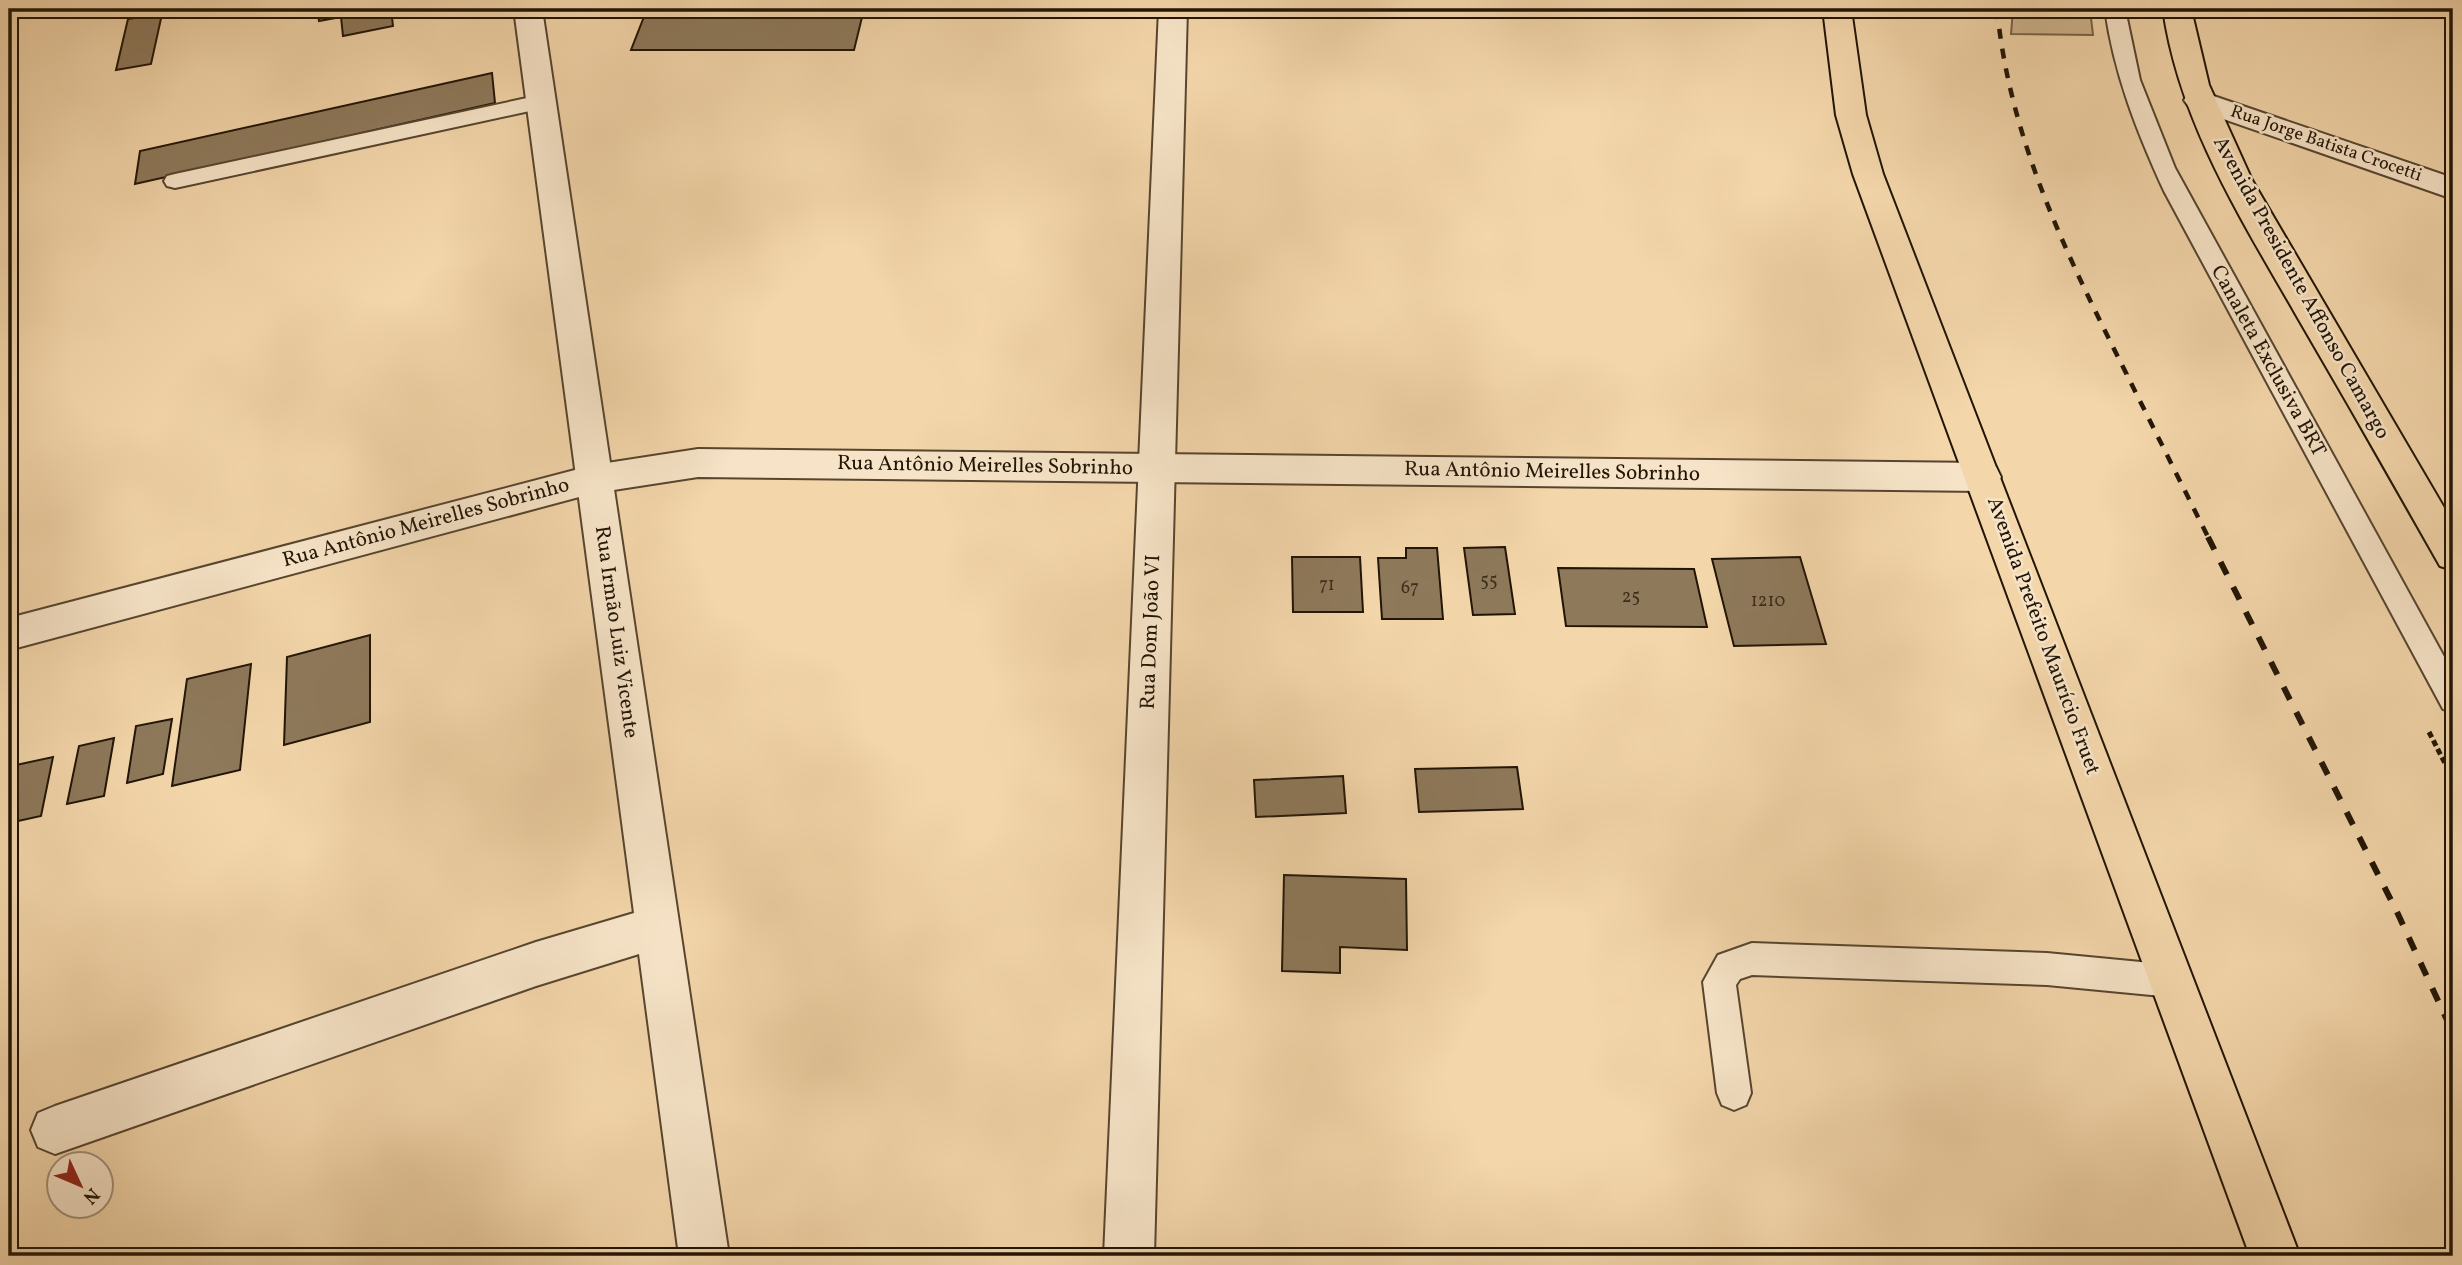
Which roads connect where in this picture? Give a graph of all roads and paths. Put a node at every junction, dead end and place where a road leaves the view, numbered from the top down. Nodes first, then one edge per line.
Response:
1 (528, 9) edge
2 (1173, 9) edge
3 (1837, 9) edge
4 (2115, 9) edge
5 (2177, 9) edge
6 (2199, 100) junction
7 (541, 102) junction
8 (175, 181) dead end
9 (2453, 189) edge
10 (1156, 467) junction
11 (1983, 477) junction
12 (594, 479) junction
13 (2453, 555) edge
14 (9, 634) edge
15 (2453, 700) edge
16 (658, 927) junction
17 (2172, 981) junction
18 (1734, 1093) dead end
19 (55, 1130) dead end
20 (704, 1256) edge
21 (1129, 1256) edge
22 (2275, 1256) edge

1 - 7 street, Rua Irmão Luiz Vicente
2 - 10 street, Rua Dom João VI
3 - 11 main road, Avenida Prefeito Maurício Fruet
4 - 15 lane, Canaleta Exclusiva BRT
5 - 6 main road, Avenida Presidente Affonso Camargo
6 - 9 street, Rua Jorge Batista Crocetti
6 - 13 main road, Avenida Presidente Affonso Camargo
7 - 8 lane
7 - 12 street, Rua Irmão Luiz Vicente
10 - 11 street, Rua Antônio Meirelles Sobrinho
10 - 12 street, Rua Antônio Meirelles Sobrinho
10 - 21 street, Rua Dom João VI
11 - 17 main road, Avenida Prefeito Maurício Fruet
12 - 14 street, Rua Antônio Meirelles Sobrinho
12 - 16 street, Rua Irmão Luiz Vicente
16 - 19 street
16 - 20 street, Rua Irmão Luiz Vicente
17 - 18 lane
17 - 22 main road, Avenida Prefeito Maurício Fruet

